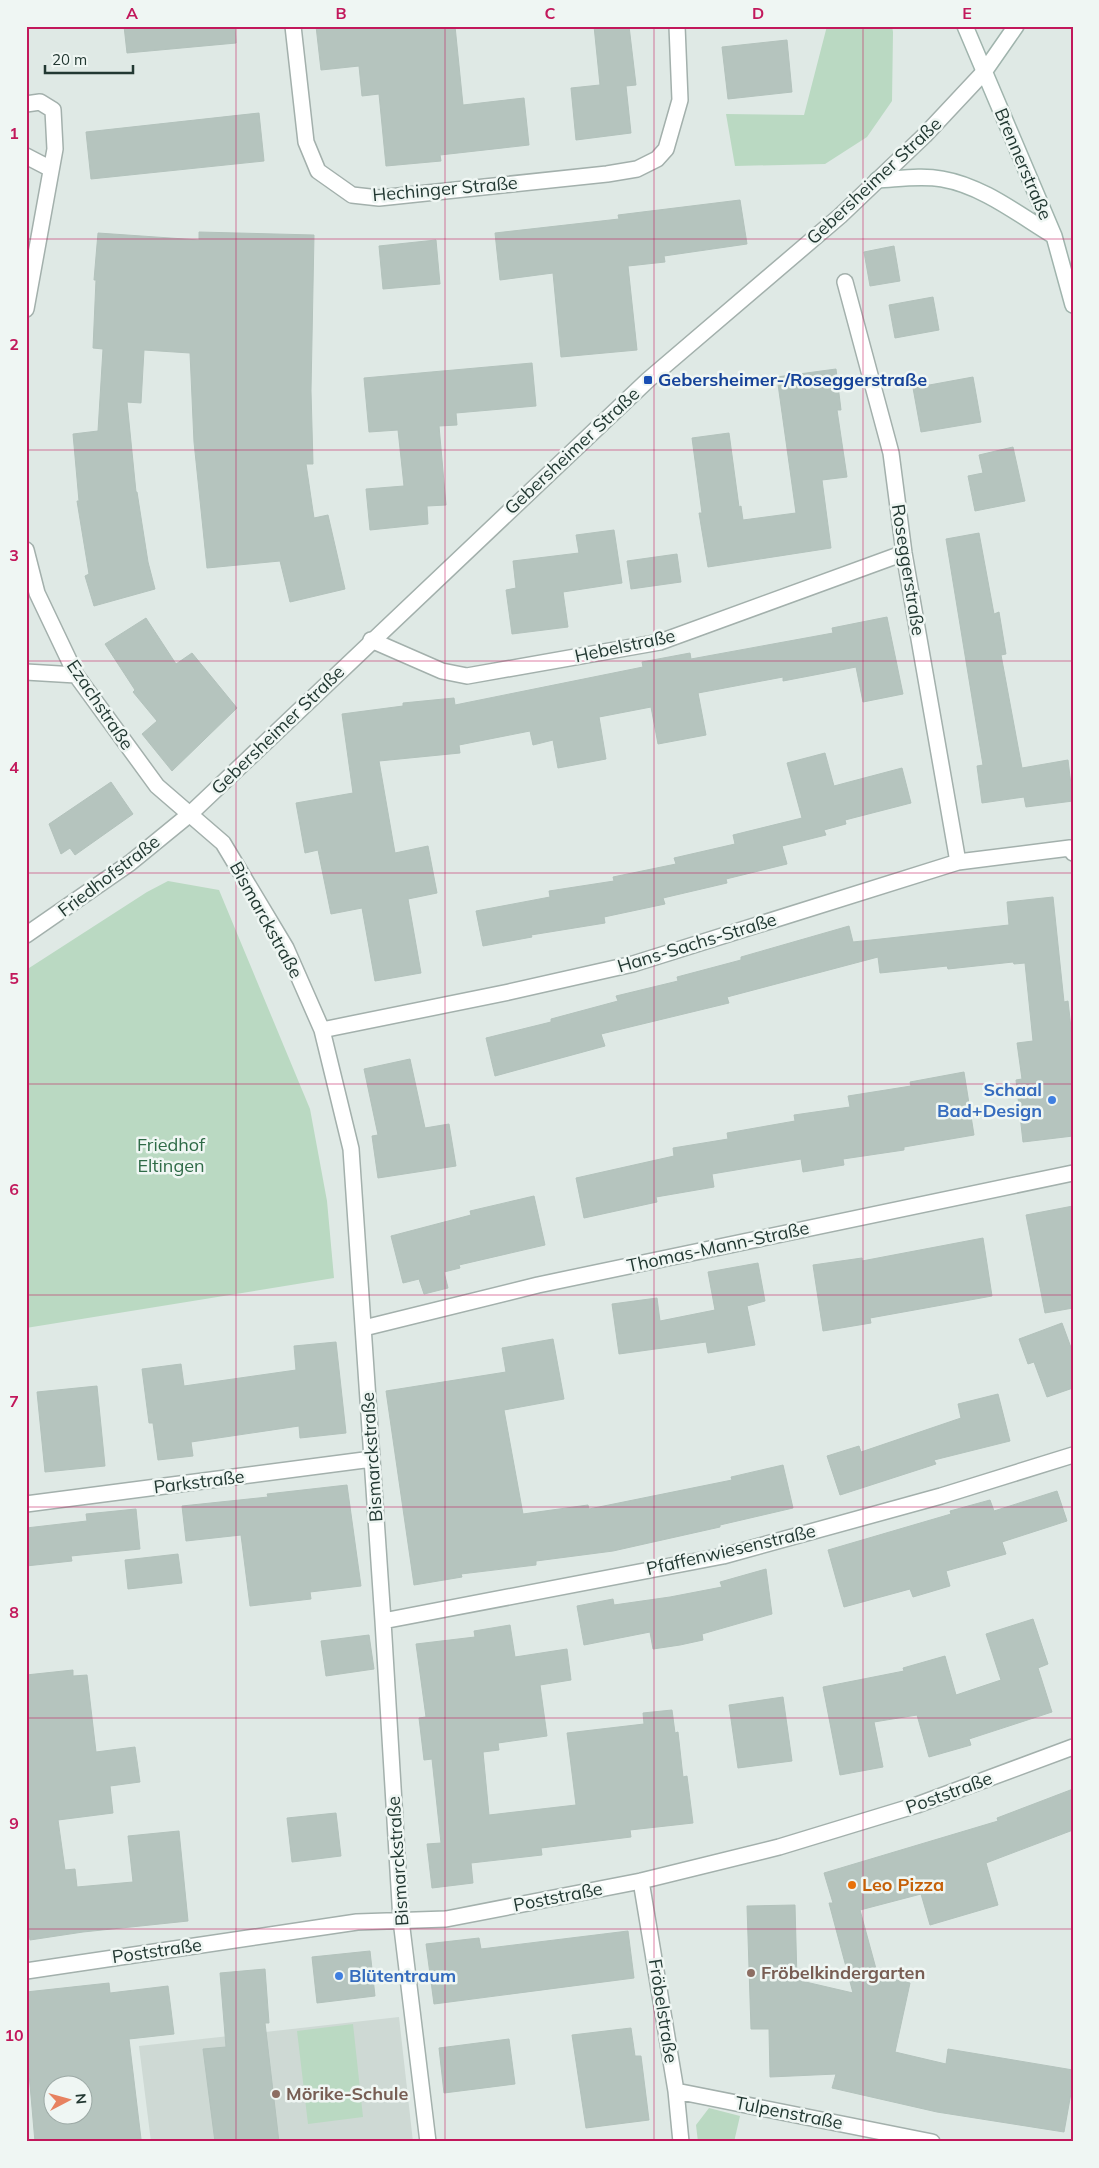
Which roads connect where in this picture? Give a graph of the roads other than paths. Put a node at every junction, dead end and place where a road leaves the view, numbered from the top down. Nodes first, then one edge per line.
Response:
1 (293, 26) edge
2 (676, 26) edge
3 (965, 26) edge
4 (1016, 26) edge
5 (984, 72) junction
6 (26, 104) edge
7 (26, 156) edge
8 (51, 169) junction
9 (877, 180) junction
10 (1054, 236) junction
11 (845, 282) dead end
12 (1073, 305) edge
13 (26, 309) edge
14 (26, 550) edge
15 (904, 553) junction
16 (371, 640) junction
17 (26, 672) edge
18 (76, 676) junction
19 (190, 814) junction
20 (1071, 851) edge
21 (958, 862) junction
22 (26, 935) edge
23 (322, 1030) junction
24 (1073, 1173) edge
25 (364, 1328) junction
26 (1073, 1455) edge
27 (372, 1459) junction
28 (26, 1504) edge
29 (384, 1621) junction
30 (1073, 1747) edge
31 (641, 1881) junction
32 (401, 1920) junction
33 (26, 1971) edge
34 (676, 2091) junction
35 (428, 2142) edge
36 (681, 2142) edge
37 (932, 2142) edge

1 - 2 street, Hechinger Straße
3 - 5 street, Brennerstraße
4 - 5 street, Gebersheimer Straße
5 - 9 street, Gebersheimer Straße
5 - 10 street, Brennerstraße
6 - 8 street
7 - 8 street
8 - 13 street
9 - 10 street
9 - 16 street, Gebersheimer Straße
10 - 12 street, Brennerstraße
11 - 15 street, Roseggerstraße
14 - 18 street, Ezachstraße
15 - 16 street, Hebelstraße
15 - 21 street, Roseggerstraße
16 - 19 street, Gebersheimer Straße
17 - 18 street
18 - 19 street, Ezachstraße
19 - 22 street, Friedhofstraße
19 - 23 street, Bismarckstraße
20 - 21 street, Hans-Sachs-Straße
21 - 23 street, Hans-Sachs-Straße
23 - 25 street, Bismarckstraße
24 - 25 street, Thomas-Mann-Straße
25 - 27 street, Bismarckstraße
26 - 29 street, Pfaffenwiesenstraße
27 - 28 street, Parkstraße
27 - 29 street, Bismarckstraße
29 - 32 street, Bismarckstraße
30 - 31 street, Poststraße
31 - 32 street, Poststraße
31 - 34 street, Fröbelstraße
32 - 33 street, Poststraße
32 - 35 street, Bismarckstraße
34 - 36 street, Fröbelstraße
34 - 37 street, Tulpenstraße

